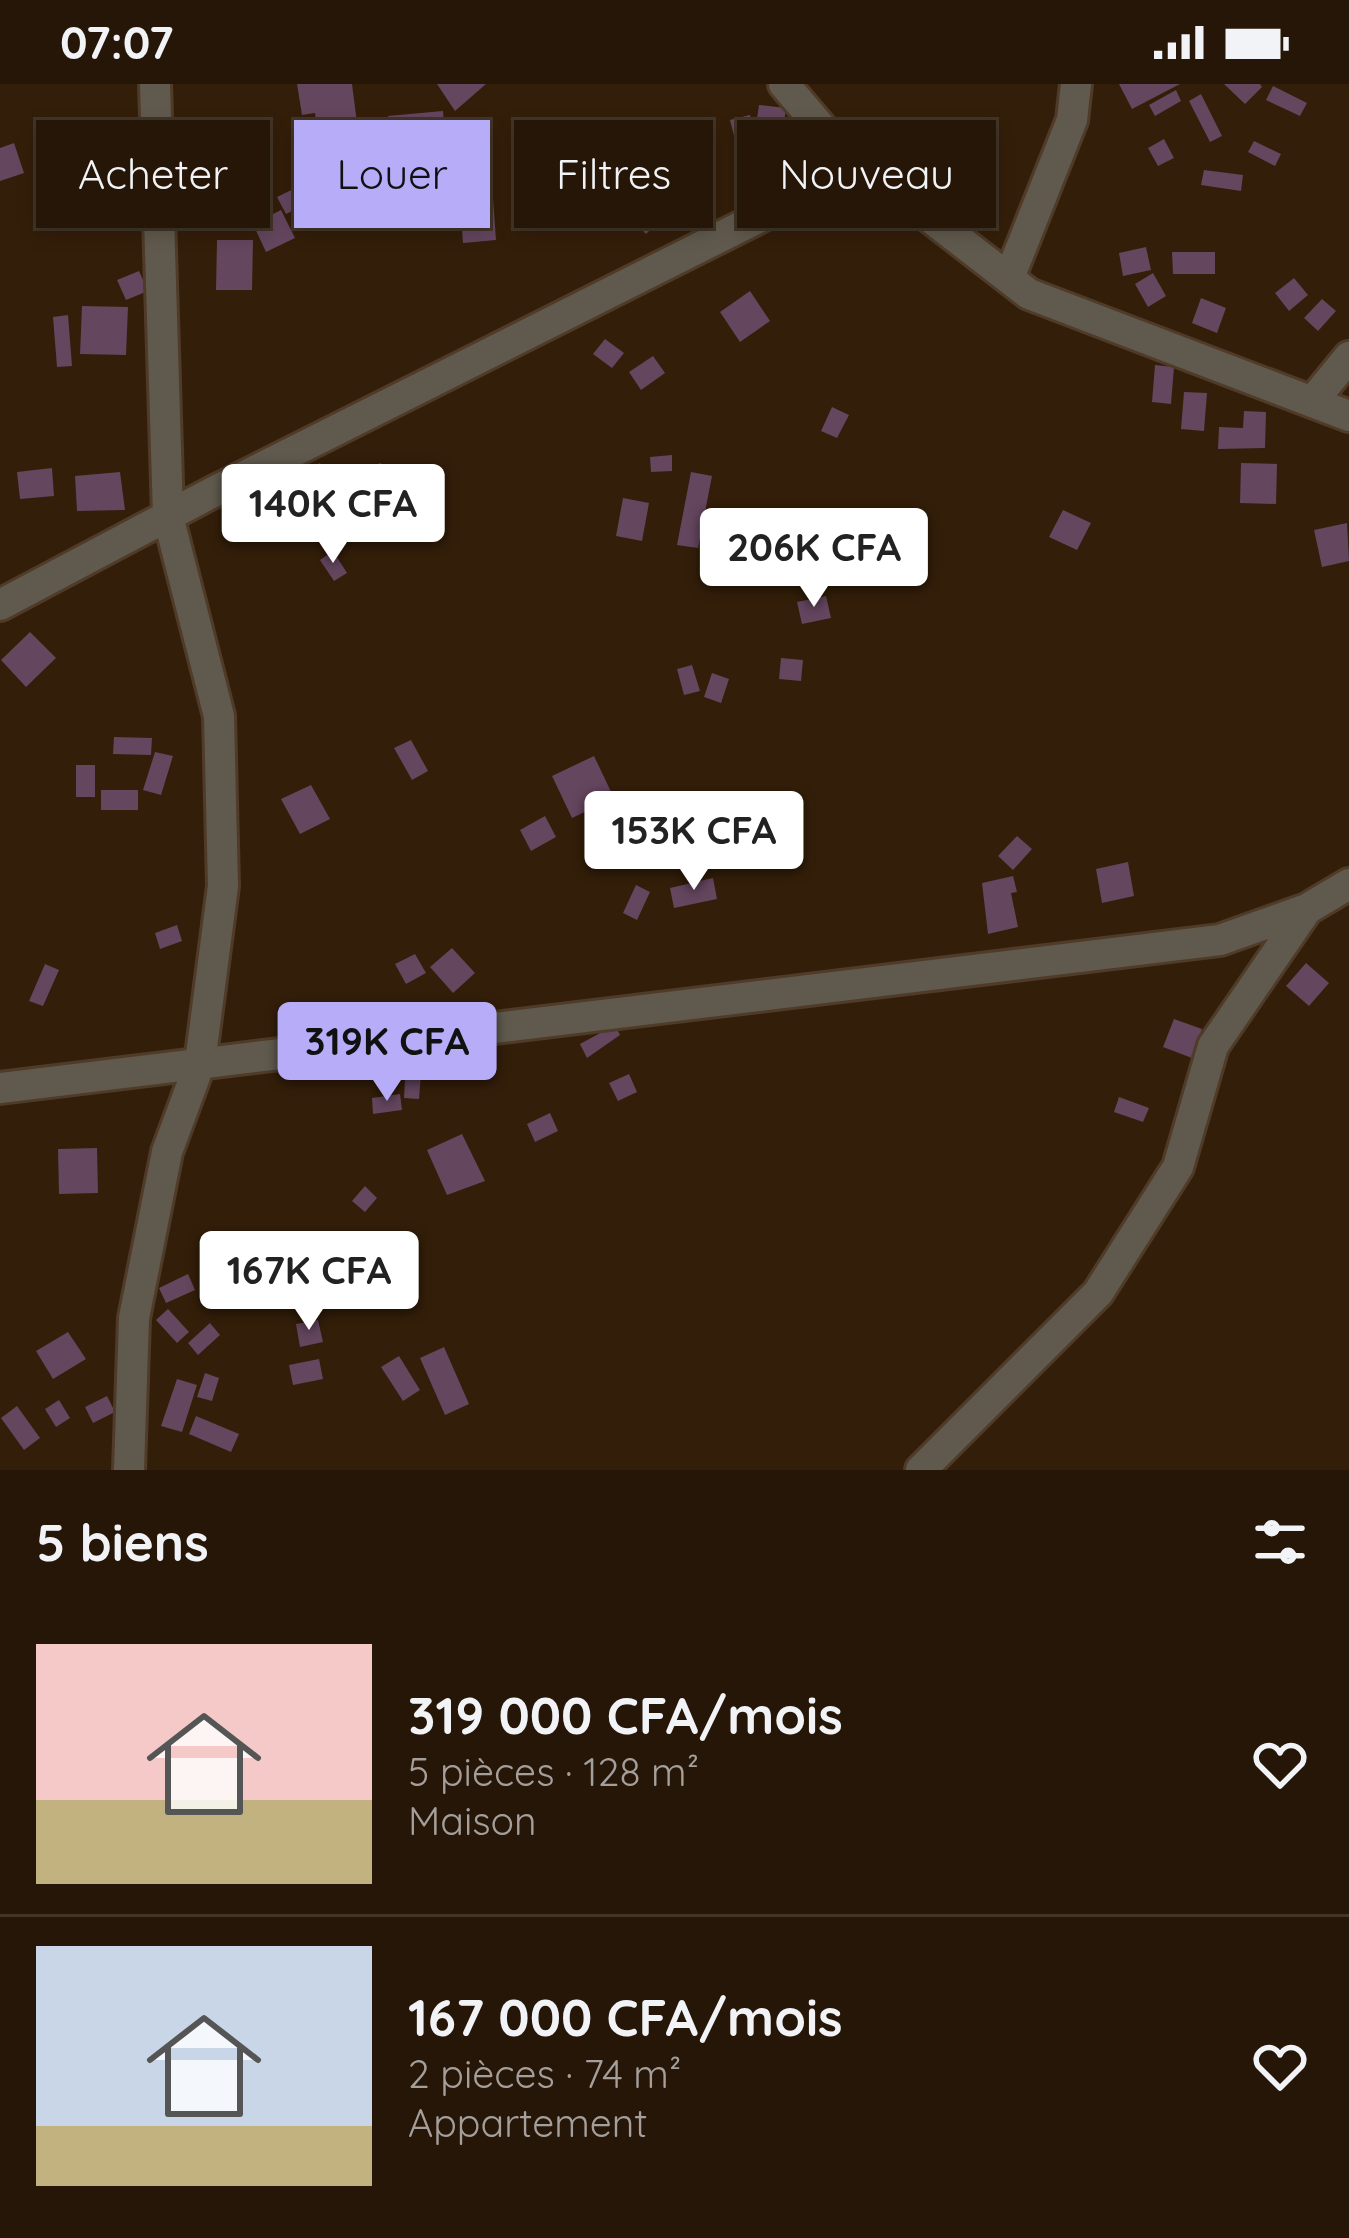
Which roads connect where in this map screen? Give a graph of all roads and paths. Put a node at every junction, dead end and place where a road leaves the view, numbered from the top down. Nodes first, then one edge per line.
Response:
1 (155, 84) edge
2 (784, 84) edge
3 (1076, 84) edge
4 (815, 120) edge
5 (738, 228) edge
6 (944, 228) edge
7 (1009, 278) junction
8 (1349, 357) edge
9 (1312, 402) junction
10 (1349, 416) edge
11 (168, 515) junction
12 (0, 604) edge
13 (1349, 884) edge
14 (1307, 909) junction
15 (200, 1064) junction
16 (0, 1088) edge
17 (129, 1470) edge
18 (921, 1470) edge

1 - 11 street
2 - 4 street
3 - 7 street
5 - 11 street
6 - 7 street
7 - 9 street
8 - 9 street
9 - 10 street
11 - 12 street
11 - 15 street
13 - 14 street
14 - 15 street
14 - 18 street
15 - 16 street
15 - 17 street

